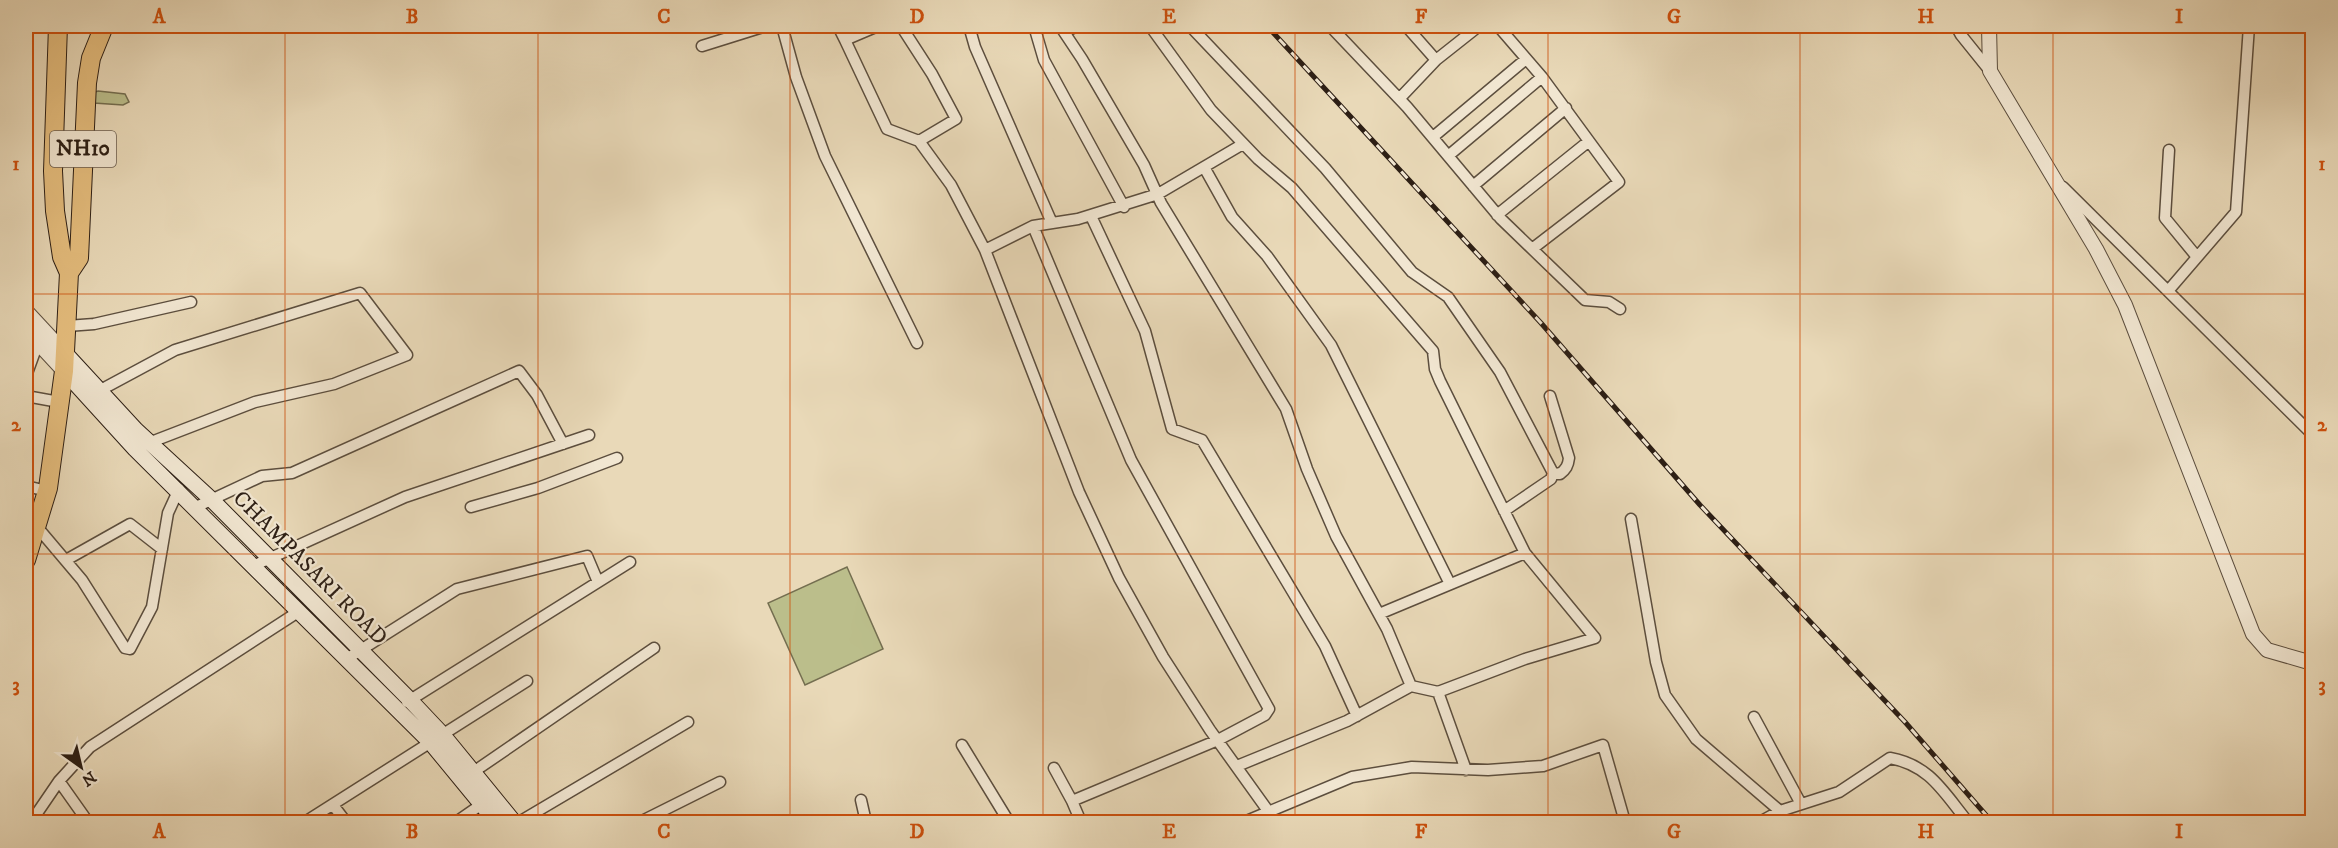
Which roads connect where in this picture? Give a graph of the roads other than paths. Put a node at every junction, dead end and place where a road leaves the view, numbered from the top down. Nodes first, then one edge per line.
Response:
1 (58, 26) edge
2 (104, 26) edge
3 (766, 26) edge
4 (782, 26) edge
5 (838, 26) edge
6 (878, 26) edge
7 (901, 26) edge
8 (969, 26) edge
9 (1034, 26) edge
10 (1077, 26) edge
11 (1150, 26) edge
12 (1190, 26) edge
13 (1330, 26) edge
14 (1406, 26) edge
15 (1479, 26) edge
16 (1498, 26) edge
17 (1956, 26) edge
18 (1989, 26) edge
19 (2249, 26) edge
20 (1062, 29) edge
21 (845, 40) junction
22 (702, 46) dead end
23 (1526, 59) junction
24 (1436, 60) junction
25 (1990, 71) junction
26 (1542, 77) junction
27 (1400, 98) junction
28 (1566, 108) junction
29 (1433, 137) junction
30 (919, 141) junction
31 (1590, 141) junction
32 (1243, 144) junction
33 (2169, 150) dead end
34 (1448, 156) junction
35 (1204, 167) junction
36 (2052, 175) junction
37 (1473, 186) junction
38 (1158, 194) junction
39 (1124, 207) junction
40 (1497, 215) junction
41 (1091, 216) junction
42 (1052, 223) junction
43 (1034, 226) junction
44 (1532, 249) junction
45 (985, 250) junction
46 (2197, 257) junction
47 (69, 273) junction
48 (2168, 291) junction
49 (191, 302) dead end
50 (1620, 309) dead end
51 (26, 311) edge
52 (67, 326) junction
53 (26, 330) edge
54 (38, 343) junction
55 (917, 343) dead end
56 (65, 362) junction
57 (26, 376) edge
58 (95, 393) junction
59 (26, 396) edge
60 (1550, 396) dead end
61 (59, 402) junction
62 (2313, 434) edge
63 (589, 435) dead end
64 (563, 444) junction
65 (142, 446) junction
66 (616, 458) dead end
67 (1552, 473) junction
68 (26, 486) edge
69 (179, 489) junction
70 (48, 491) junction
71 (212, 500) junction
72 (196, 507) junction
73 (471, 507) dead end
74 (1504, 511) junction
75 (1631, 519) dead end
76 (38, 528) junction
77 (162, 549) junction
78 (1525, 553) junction
79 (269, 558) junction
80 (26, 560) edge
81 (66, 560) junction
82 (630, 562) dead end
83 (253, 566) junction
84 (598, 582) junction
85 (1450, 584) junction
86 (298, 612) junction
87 (1379, 614) junction
88 (654, 648) dead end
89 (360, 650) junction
90 (345, 660) junction
91 (2313, 663) edge
92 (527, 681) dead end
93 (1412, 686) junction
94 (1438, 692) junction
95 (410, 700) junction
96 (395, 710) junction
97 (1357, 716) junction
98 (1754, 717) dead end
99 (688, 722) dead end
100 (436, 739) junction
101 (1218, 740) junction
102 (962, 745) dead end
103 (1237, 766) junction
104 (1054, 768) dead end
105 (1466, 770) junction
106 (468, 775) junction
107 (59, 781) junction
108 (720, 782) dead end
109 (861, 800) dead end
110 (1072, 801) junction
111 (482, 804) junction
112 (1801, 804) junction
113 (333, 805) junction
114 (1268, 811) junction
115 (1780, 811) junction
116 (31, 822) edge
117 (88, 822) edge
118 (305, 822) edge
119 (346, 822) edge
120 (456, 822) edge
121 (496, 822) edge
122 (514, 822) edge
123 (519, 822) edge
124 (640, 822) edge
125 (866, 822) edge
126 (1009, 822) edge
127 (1081, 822) edge
128 (1244, 822) edge
129 (1276, 822) edge
130 (1625, 822) edge
131 (1760, 822) edge
132 (1968, 822) edge

1 - 47 highway, NH10
2 - 47 highway, NH10
3 - 22 street
4 - 55 street
5 - 21 street
6 - 21 street
7 - 30 street
8 - 42 street
9 - 39 street
10 - 20 street
11 - 32 street
12 - 67 street
13 - 27 street
14 - 24 street
15 - 24 street
16 - 23 street
17 - 25 street
18 - 25 street
19 - 46 street
20 - 38 street
21 - 30 street
23 - 26 street
23 - 29 street
24 - 27 street
25 - 36 street
26 - 28 street
26 - 34 street
27 - 29 street
28 - 31 street
28 - 37 street
29 - 34 street
30 - 45 street
31 - 40 street
31 - 44 street
32 - 35 street
32 - 74 street
33 - 46 street
34 - 37 street
35 - 38 street
35 - 85 street
36 - 48 street
36 - 91 street
37 - 40 street
38 - 39 street
38 - 87 street
39 - 41 street
40 - 44 street
41 - 42 street
41 - 97 street
42 - 43 street
43 - 45 street
43 - 101 street
44 - 50 street
45 - 101 street
46 - 48 street
47 - 52 highway, NH10
48 - 62 street
49 - 52 street
51 - 56 street
52 - 56 highway, NH10
53 - 54 street
54 - 56 street
54 - 57 street
56 - 58 main road, CHAMPASARI ROAD
56 - 61 highway, NH10
58 - 65 main road, CHAMPASARI ROAD
58 - 65 street
59 - 61 street
60 - 67 street
61 - 70 highway, NH10
63 - 64 street
64 - 71 street
64 - 79 street
65 - 69 main road, CHAMPASARI ROAD
65 - 71 main road, CHAMPASARI ROAD
66 - 73 street
67 - 74 street
68 - 70 street
69 - 72 main road, CHAMPASARI ROAD
69 - 77 street
70 - 76 highway, NH10
71 - 72 street
71 - 79 main road, CHAMPASARI ROAD
72 - 83 main road, CHAMPASARI ROAD
74 - 78 street
75 - 115 street
76 - 80 highway, NH10
76 - 81 street
77 - 81 street
77 - 81 street
78 - 85 street
78 - 94 street
79 - 83 street
79 - 89 main road, CHAMPASARI ROAD
82 - 84 street
83 - 86 main road, CHAMPASARI ROAD
84 - 89 street
84 - 95 street
85 - 87 street
86 - 90 main road, CHAMPASARI ROAD
86 - 107 street
87 - 93 street
88 - 106 street
89 - 90 street
89 - 95 main road, CHAMPASARI ROAD
90 - 96 main road, CHAMPASARI ROAD
92 - 100 street
93 - 94 street
93 - 97 street
94 - 105 street
95 - 96 street
95 - 100 main road, CHAMPASARI ROAD
96 - 100 main road, CHAMPASARI ROAD
97 - 103 street
98 - 112 street
99 - 123 street
100 - 106 main road, CHAMPASARI ROAD
100 - 113 street
101 - 103 street
101 - 110 street
102 - 126 street
103 - 114 street
104 - 110 street
105 - 114 street
105 - 130 street
106 - 111 main road, CHAMPASARI ROAD
106 - 122 main road, CHAMPASARI ROAD
107 - 116 street
107 - 117 street
108 - 124 street
109 - 125 street
110 - 127 street
111 - 120 street
111 - 121 main road, CHAMPASARI ROAD
112 - 115 street
112 - 132 street
113 - 118 street
113 - 119 street
114 - 128 street
114 - 129 street
115 - 131 street

